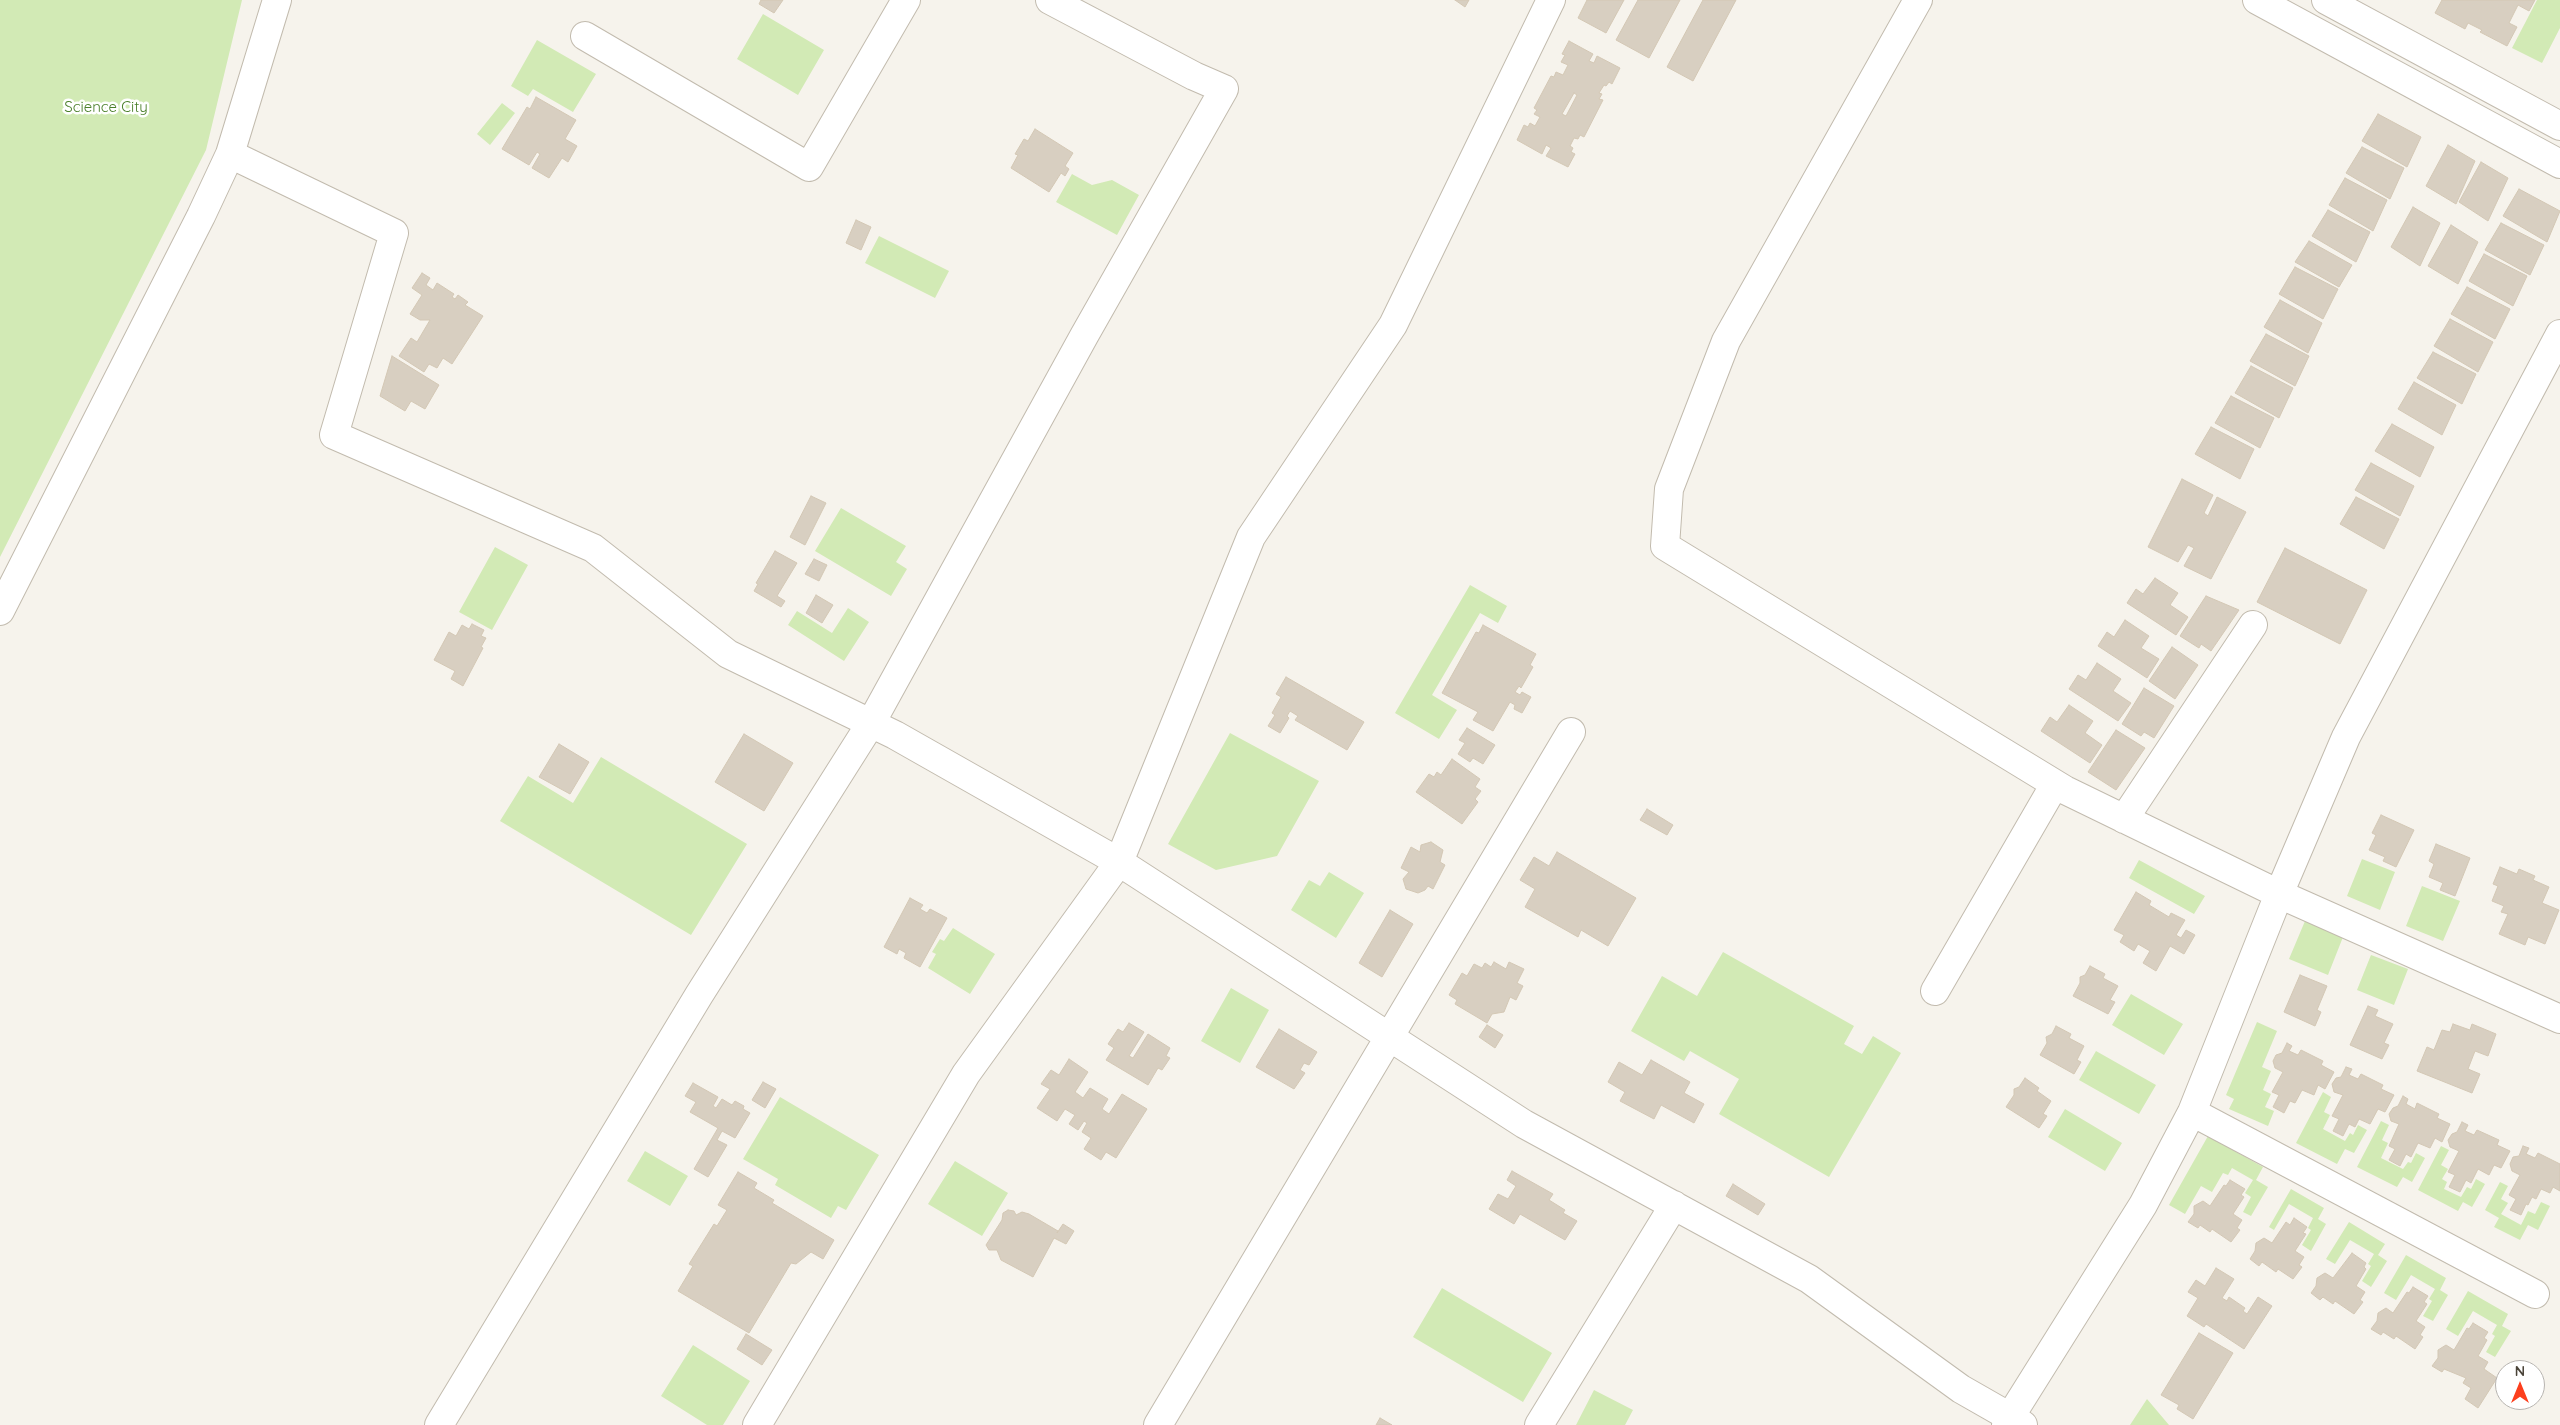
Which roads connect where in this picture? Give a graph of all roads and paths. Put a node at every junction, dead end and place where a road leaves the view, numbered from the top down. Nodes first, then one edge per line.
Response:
1 (277, 0) edge
2 (906, 0) edge
3 (1050, 0) edge
4 (1551, 0) edge
5 (1918, 0) edge
6 (2257, 0) edge
7 (2326, 0) edge
8 (585, 36) dead end
9 (2560, 126) edge
10 (230, 154) junction
11 (2560, 164) edge
12 (2560, 334) edge
13 (0, 611) edge
14 (2253, 625) dead end
15 (871, 723) junction
16 (1571, 732) dead end
17 (2055, 784) junction
18 (2124, 819) junction
19 (1119, 862) junction
20 (2279, 894) junction
21 (1935, 991) dead end
22 (2560, 1019) edge
23 (1388, 1036) junction
24 (2192, 1112) junction
25 (1674, 1205) junction
26 (2535, 1294) dead end
27 (2013, 1422) edge
28 (439, 1425) edge
29 (756, 1425) edge
30 (1158, 1425) edge
31 (1539, 1425) edge

1 - 10 street
2 - 8 street
3 - 15 street
4 - 19 street
5 - 17 street
6 - 11 street
7 - 9 street
10 - 13 street
10 - 15 street
12 - 20 street
14 - 18 street
15 - 19 street
15 - 28 street
16 - 23 street
17 - 18 street
17 - 21 street
18 - 20 street
19 - 23 street
19 - 29 street
20 - 22 street
20 - 24 street
23 - 25 street
23 - 30 street
24 - 26 street
24 - 27 street
25 - 27 street
25 - 31 street

